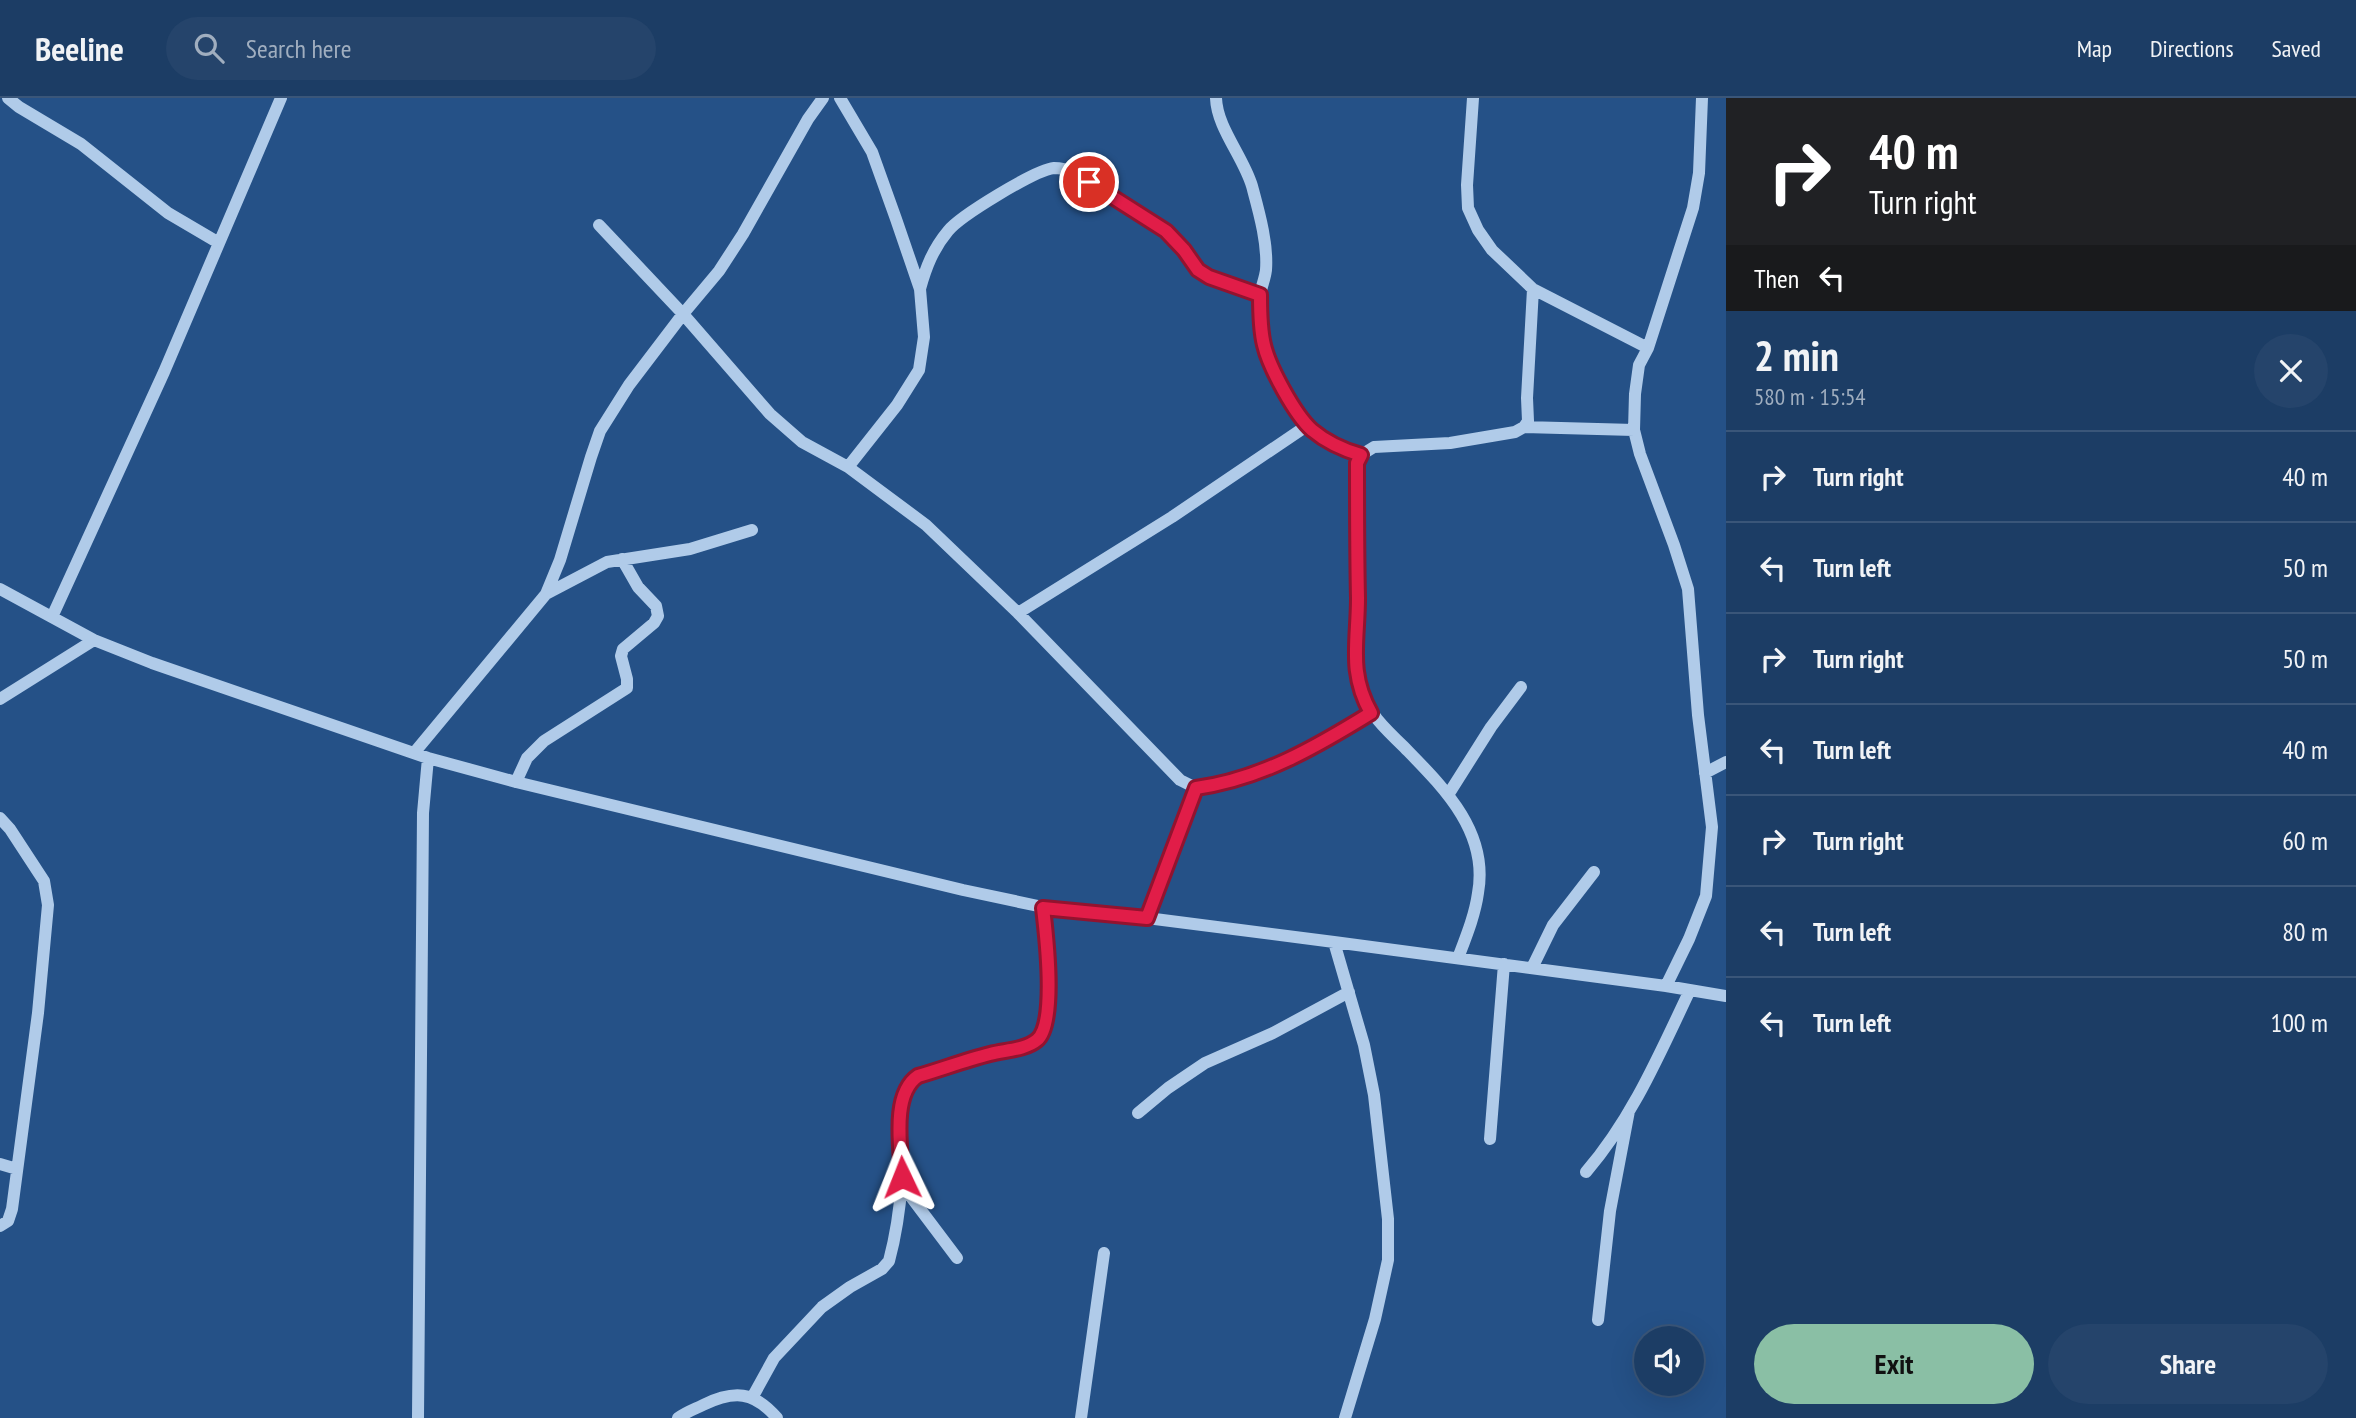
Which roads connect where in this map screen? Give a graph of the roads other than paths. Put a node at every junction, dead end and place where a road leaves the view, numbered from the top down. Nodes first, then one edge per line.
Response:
1 (8, 98) edge
2 (281, 98) edge
3 (823, 98) edge
4 (840, 98) edge
5 (1216, 98) edge
6 (1473, 98) edge
7 (1702, 98) edge
8 (599, 225) dead end
9 (219, 243) junction
10 (919, 289) junction
11 (1534, 289) junction
12 (1260, 295) junction
13 (683, 314) junction
14 (1648, 348) junction
15 (1308, 425) junction
16 (1524, 428) junction
17 (1634, 430) junction
18 (1361, 455) junction
19 (848, 467) junction
20 (752, 530) dead end
21 (622, 559) junction
22 (0, 589) edge
23 (546, 594) junction
24 (1018, 612) junction
25 (52, 617) junction
26 (94, 640) junction
27 (1521, 687) dead end
28 (0, 699) edge
29 (1371, 713) junction
30 (414, 753) junction
31 (428, 758) junction
32 (1726, 762) edge
33 (1705, 773) junction
34 (516, 782) junction
35 (1196, 788) junction
36 (1448, 795) junction
37 (0, 818) edge
38 (1594, 872) dead end
39 (1043, 908) junction
40 (1147, 918) junction
41 (1334, 942) junction
42 (1458, 958) junction
43 (1504, 964) junction
44 (1532, 968) junction
45 (1665, 986) junction
46 (1690, 990) junction
47 (1349, 992) junction
48 (1726, 996) edge
49 (1629, 1111) junction
50 (1138, 1113) dead end
51 (1490, 1139) dead end
52 (0, 1164) edge
53 (18, 1169) junction
54 (1586, 1172) dead end
55 (902, 1177) junction
56 (0, 1226) edge
57 (1104, 1253) dead end
58 (957, 1258) dead end
59 (1598, 1320) dead end
60 (752, 1398) junction
61 (418, 1418) edge
62 (678, 1418) edge
63 (777, 1418) edge
64 (1081, 1418) edge
65 (1345, 1418) edge

1 - 9 street
2 - 9 street
3 - 13 street
4 - 10 street
5 - 12 street
6 - 11 street
7 - 14 street
8 - 13 street
9 - 25 street
10 - 12 street
10 - 19 street
11 - 14 street
11 - 16 street
12 - 15 street
13 - 19 street
13 - 23 street
14 - 17 street
15 - 18 street
15 - 24 street
16 - 17 street
16 - 18 street
17 - 33 street
18 - 29 street
19 - 24 street
20 - 21 street
21 - 23 street
21 - 34 street
22 - 25 street
23 - 30 street
24 - 35 street
25 - 26 street
26 - 28 street
26 - 30 street
27 - 36 street
29 - 35 street
29 - 36 street
30 - 31 street
31 - 34 street
31 - 61 street
32 - 33 street
33 - 45 street
34 - 39 street
35 - 40 street
36 - 42 street
37 - 53 street
38 - 44 street
39 - 40 street
39 - 55 street
40 - 41 street
41 - 42 street
41 - 47 street
42 - 43 street
43 - 44 street
43 - 51 street
44 - 45 street
45 - 46 street
46 - 48 street
46 - 49 street
47 - 50 street
47 - 65 street
49 - 54 street
49 - 59 street
52 - 53 street
53 - 56 street
55 - 58 street
55 - 60 street
57 - 64 street
60 - 62 street
60 - 63 street

